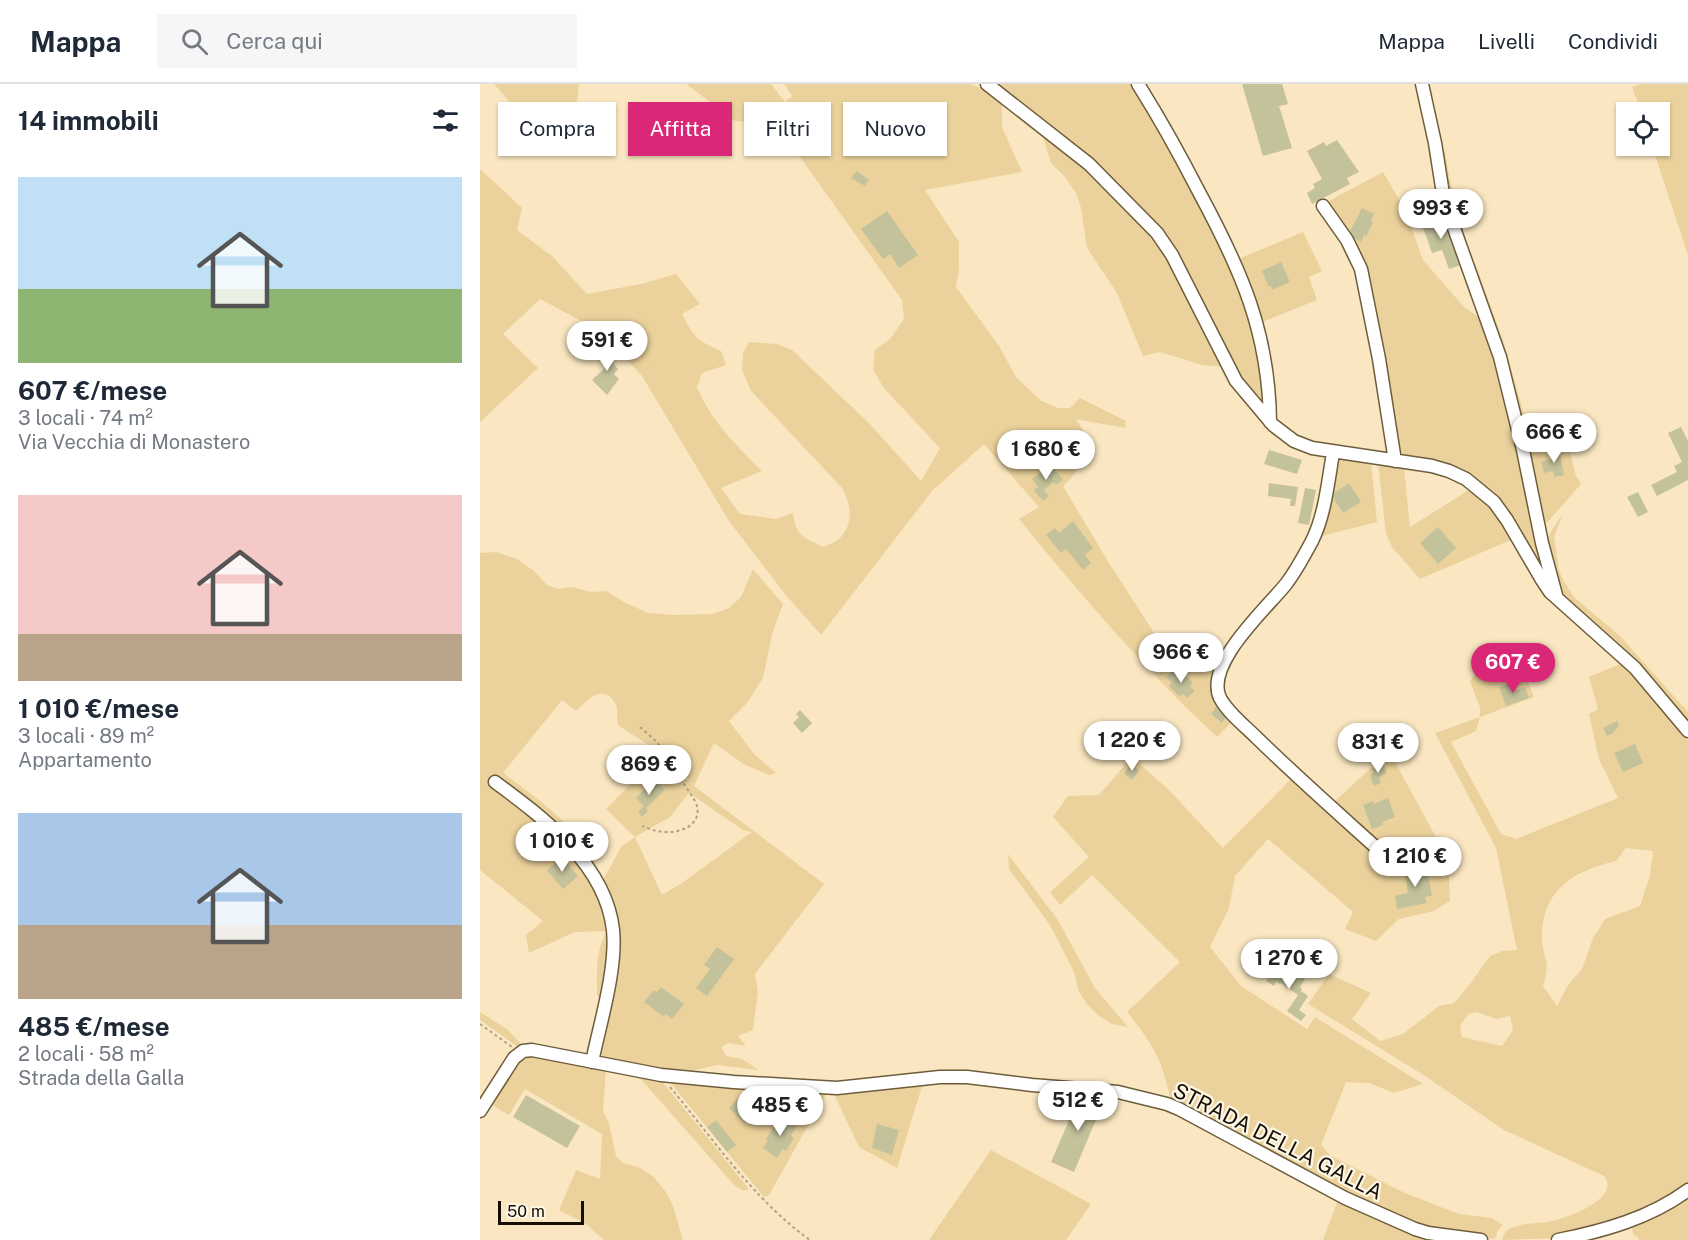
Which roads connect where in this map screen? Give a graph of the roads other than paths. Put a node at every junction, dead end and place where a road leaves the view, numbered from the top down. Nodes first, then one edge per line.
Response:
1 (987, 84) edge
2 (1138, 84) edge
3 (1422, 84) edge
4 (1323, 206) dead end
5 (1270, 422) junction
6 (1333, 453) junction
7 (1395, 461) junction
8 (1557, 598) junction
9 (1688, 730) edge
10 (495, 782) dead end
11 (1381, 852) dead end
12 (592, 1062) junction
13 (480, 1112) edge
14 (1688, 1190) edge
15 (1481, 1240) edge
16 (1558, 1240) edge

1 - 5 street
2 - 5 street
3 - 8 street
4 - 7 street
5 - 6 street
6 - 7 street
6 - 11 street
7 - 8 street
8 - 9 street
10 - 12 street
12 - 13 street, STRADA DELLA GALLA
12 - 15 street, STRADA DELLA GALLA
14 - 16 street

